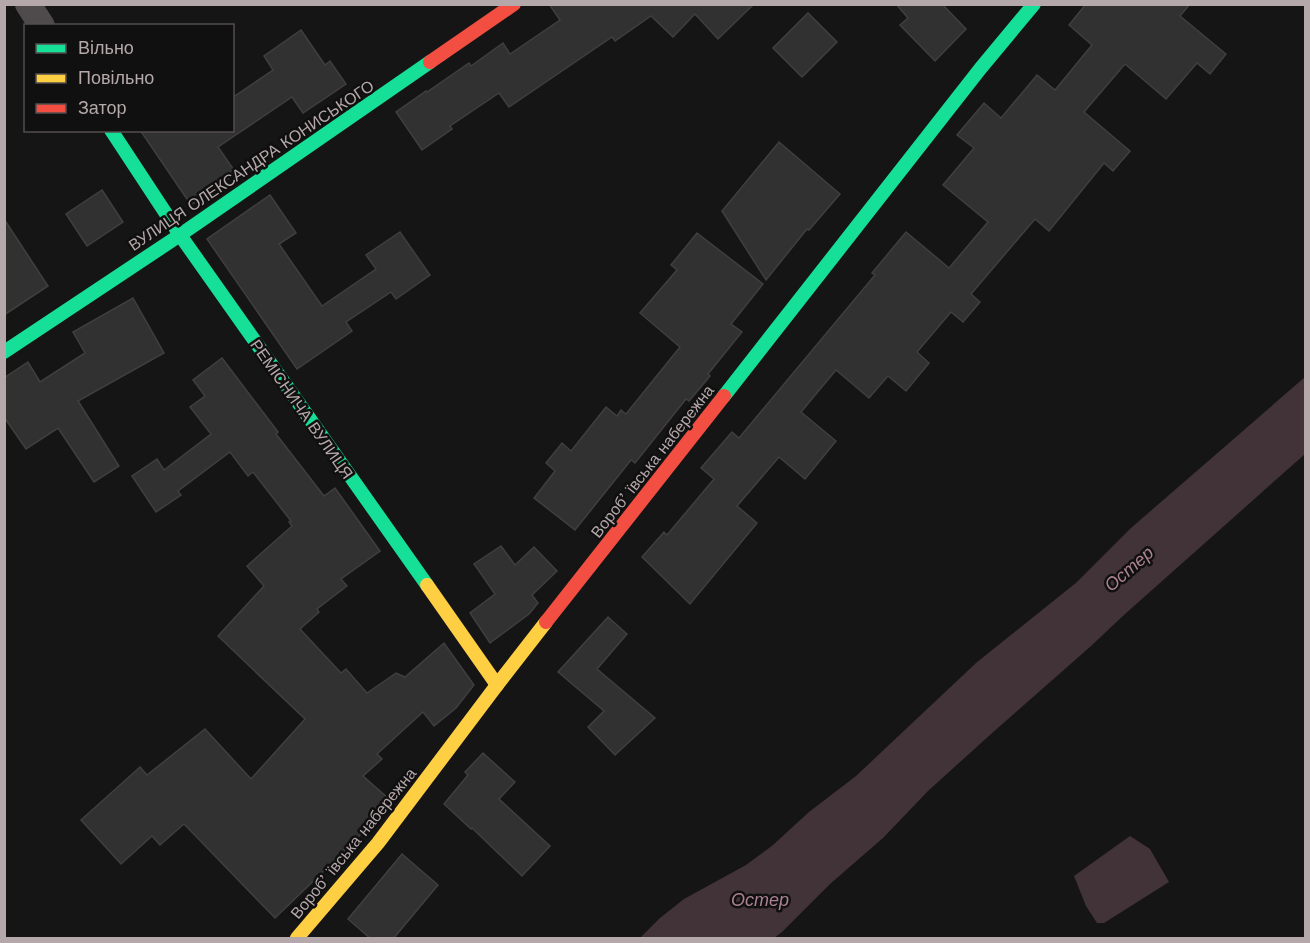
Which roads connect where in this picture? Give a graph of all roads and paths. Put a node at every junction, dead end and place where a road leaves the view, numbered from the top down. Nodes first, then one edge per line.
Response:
1 (28, 4) edge
2 (514, 4) edge
3 (1034, 4) edge
4 (41, 24) edge
5 (112, 132) edge
6 (180, 235) junction
7 (4, 352) edge
8 (497, 685) junction
9 (297, 939) edge

1 - 4 street
2 - 6 street, ВУЛИЦЯ ОЛЕКСАНДРА КОНИСЬКОГО
3 - 8 street, Воробʼївська набережна
5 - 6 street, РЕМІСНИЧА ВУЛИЦЯ
6 - 7 street, ВУЛИЦЯ ОЛЕКСАНДРА КОНИСЬКОГО
6 - 8 street, РЕМІСНИЧА ВУЛИЦЯ
8 - 9 street, Воробʼївська набережна

